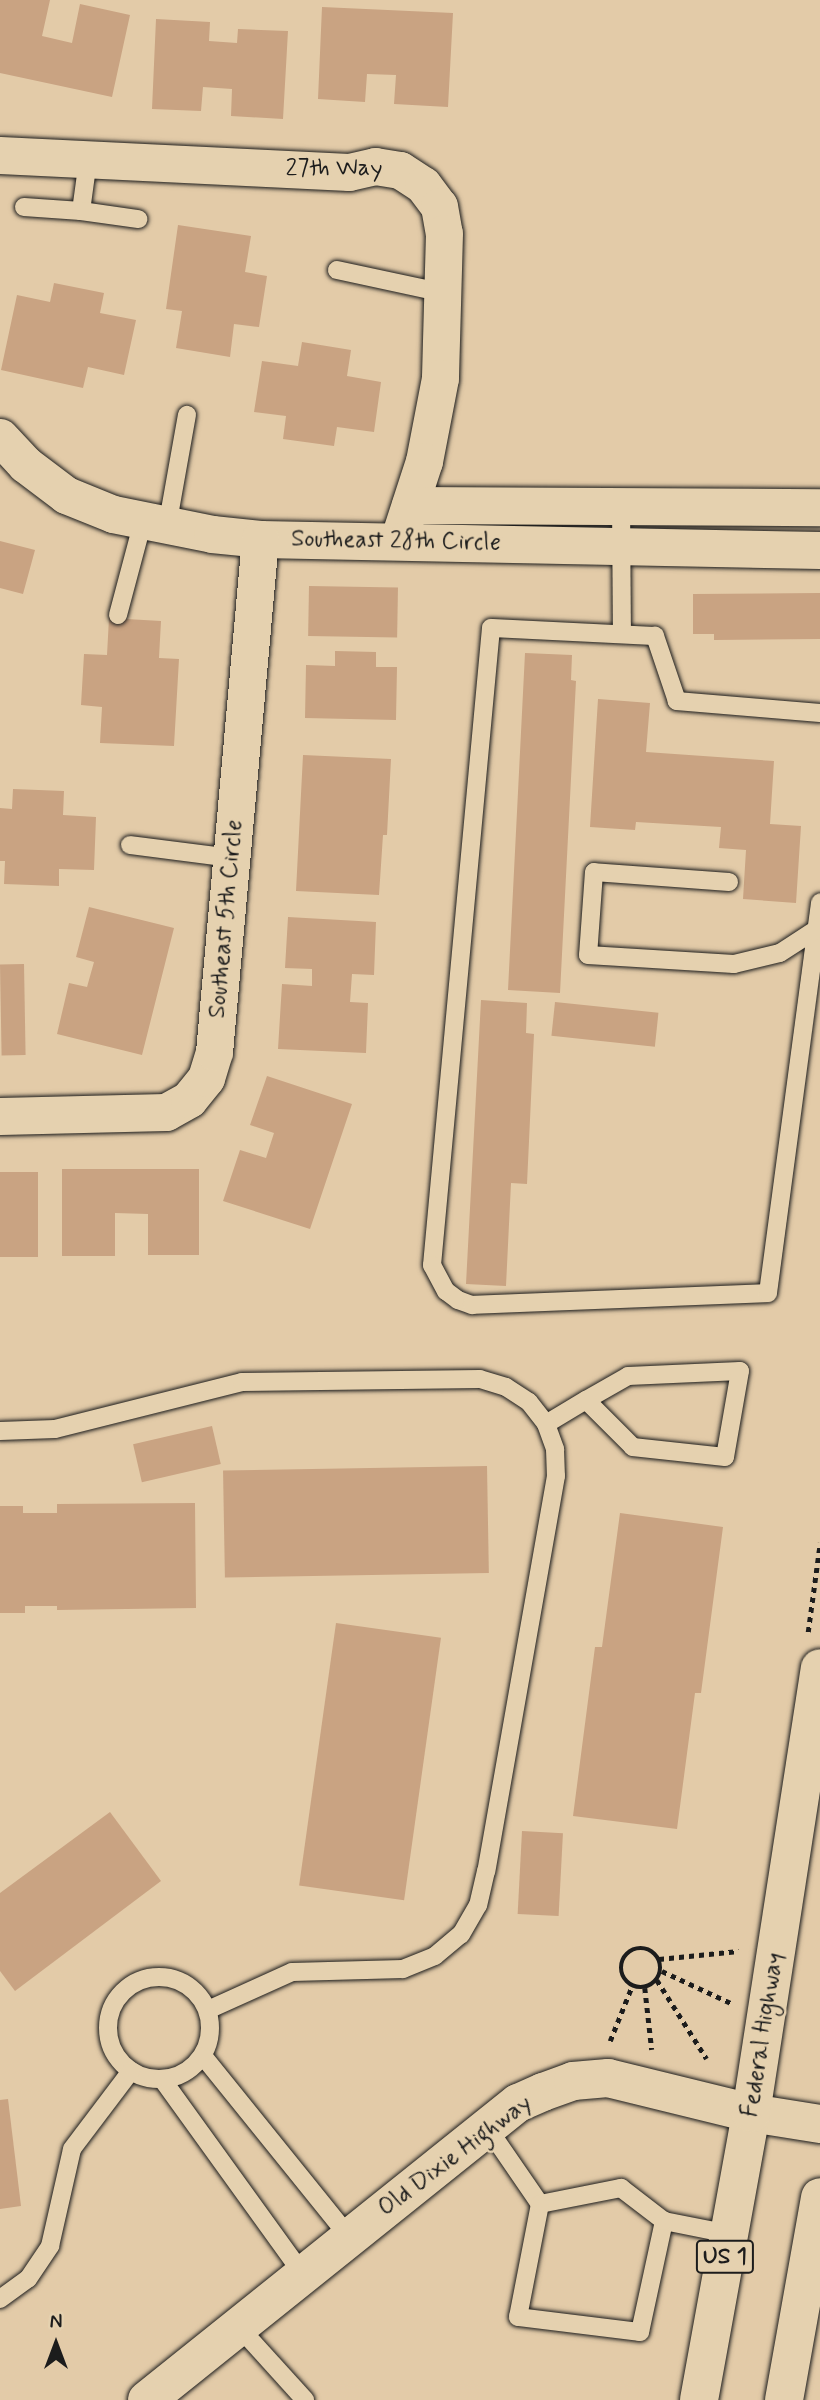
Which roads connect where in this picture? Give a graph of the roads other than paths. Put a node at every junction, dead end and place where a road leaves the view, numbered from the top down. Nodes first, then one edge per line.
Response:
1 (0, 155) edge
2 (88, 160) junction
3 (24, 207) dead end
4 (81, 211) junction
5 (138, 219) dead end
6 (337, 270) dead end
7 (444, 293) junction
8 (187, 415) dead end
9 (0, 437) edge
10 (620, 497) junction
11 (410, 505) junction
12 (820, 507) edge
13 (155, 524) junction
14 (260, 539) junction
15 (398, 541) junction
16 (623, 545) junction
17 (820, 550) edge
18 (118, 615) dead end
19 (622, 633) junction
20 (820, 713) edge
21 (130, 845) dead end
22 (232, 858) junction
23 (729, 882) dead end
24 (820, 902) edge
25 (818, 927) edge
26 (0, 1116) edge
27 (586, 1400) junction
28 (546, 1424) junction
29 (0, 1431) edge
30 (820, 1668) edge
31 (208, 2010) junction
32 (203, 2056) junction
33 (131, 2071) junction
34 (162, 2079) junction
35 (751, 2113) junction
36 (820, 2124) edge
37 (487, 2127) junction
38 (820, 2197) edge
39 (540, 2204) junction
40 (664, 2221) junction
41 (729, 2234) junction
42 (348, 2236) junction
43 (302, 2273) junction
44 (0, 2299) edge
45 (238, 2326) junction
46 (148, 2400) edge
47 (304, 2400) edge
48 (699, 2400) edge
49 (784, 2400) edge

1 - 2 street, 27th Way
2 - 4 lane
2 - 7 street, 27th Way
3 - 4 lane
4 - 5 lane
6 - 7 lane
7 - 11 street, 27th Way
8 - 13 lane
9 - 13 street, Southeast 28th Circle
10 - 11 street, Southeast 28th Circle
10 - 12 street, Southeast 28th Circle
10 - 16 lane
11 - 15 street, 27th Way
13 - 14 street, Southeast 28th Circle
13 - 18 lane
14 - 15 street, Southeast 28th Circle
14 - 22 street, Southeast 5th Circle
15 - 16 street, Southeast 28th Circle
16 - 17 street, Southeast 28th Circle
16 - 19 lane
19 - 20 lane
19 - 25 lane
21 - 22 lane
22 - 26 street, Southeast 5th Circle
23 - 25 lane
24 - 25 lane
27 - 27 lane
27 - 28 lane
28 - 29 lane
28 - 31 lane
30 - 35 main road, Federal Highway / US 1
31 - 32 lane
31 - 33 lane
32 - 34 lane
32 - 42 lane
33 - 34 lane
33 - 44 lane
34 - 43 lane
35 - 36 main road, Old Dixie Highway
35 - 37 main road, Old Dixie Highway
35 - 41 main road, Federal Highway / US 1
37 - 39 lane
37 - 42 main road, Old Dixie Highway
38 - 49 main road
39 - 40 lane
39 - 40 lane
40 - 41 lane
41 - 48 main road, Federal Highway / US 1
42 - 43 main road, Old Dixie Highway
43 - 45 main road, Old Dixie Highway
45 - 46 main road, Old Dixie Highway
45 - 47 lane

